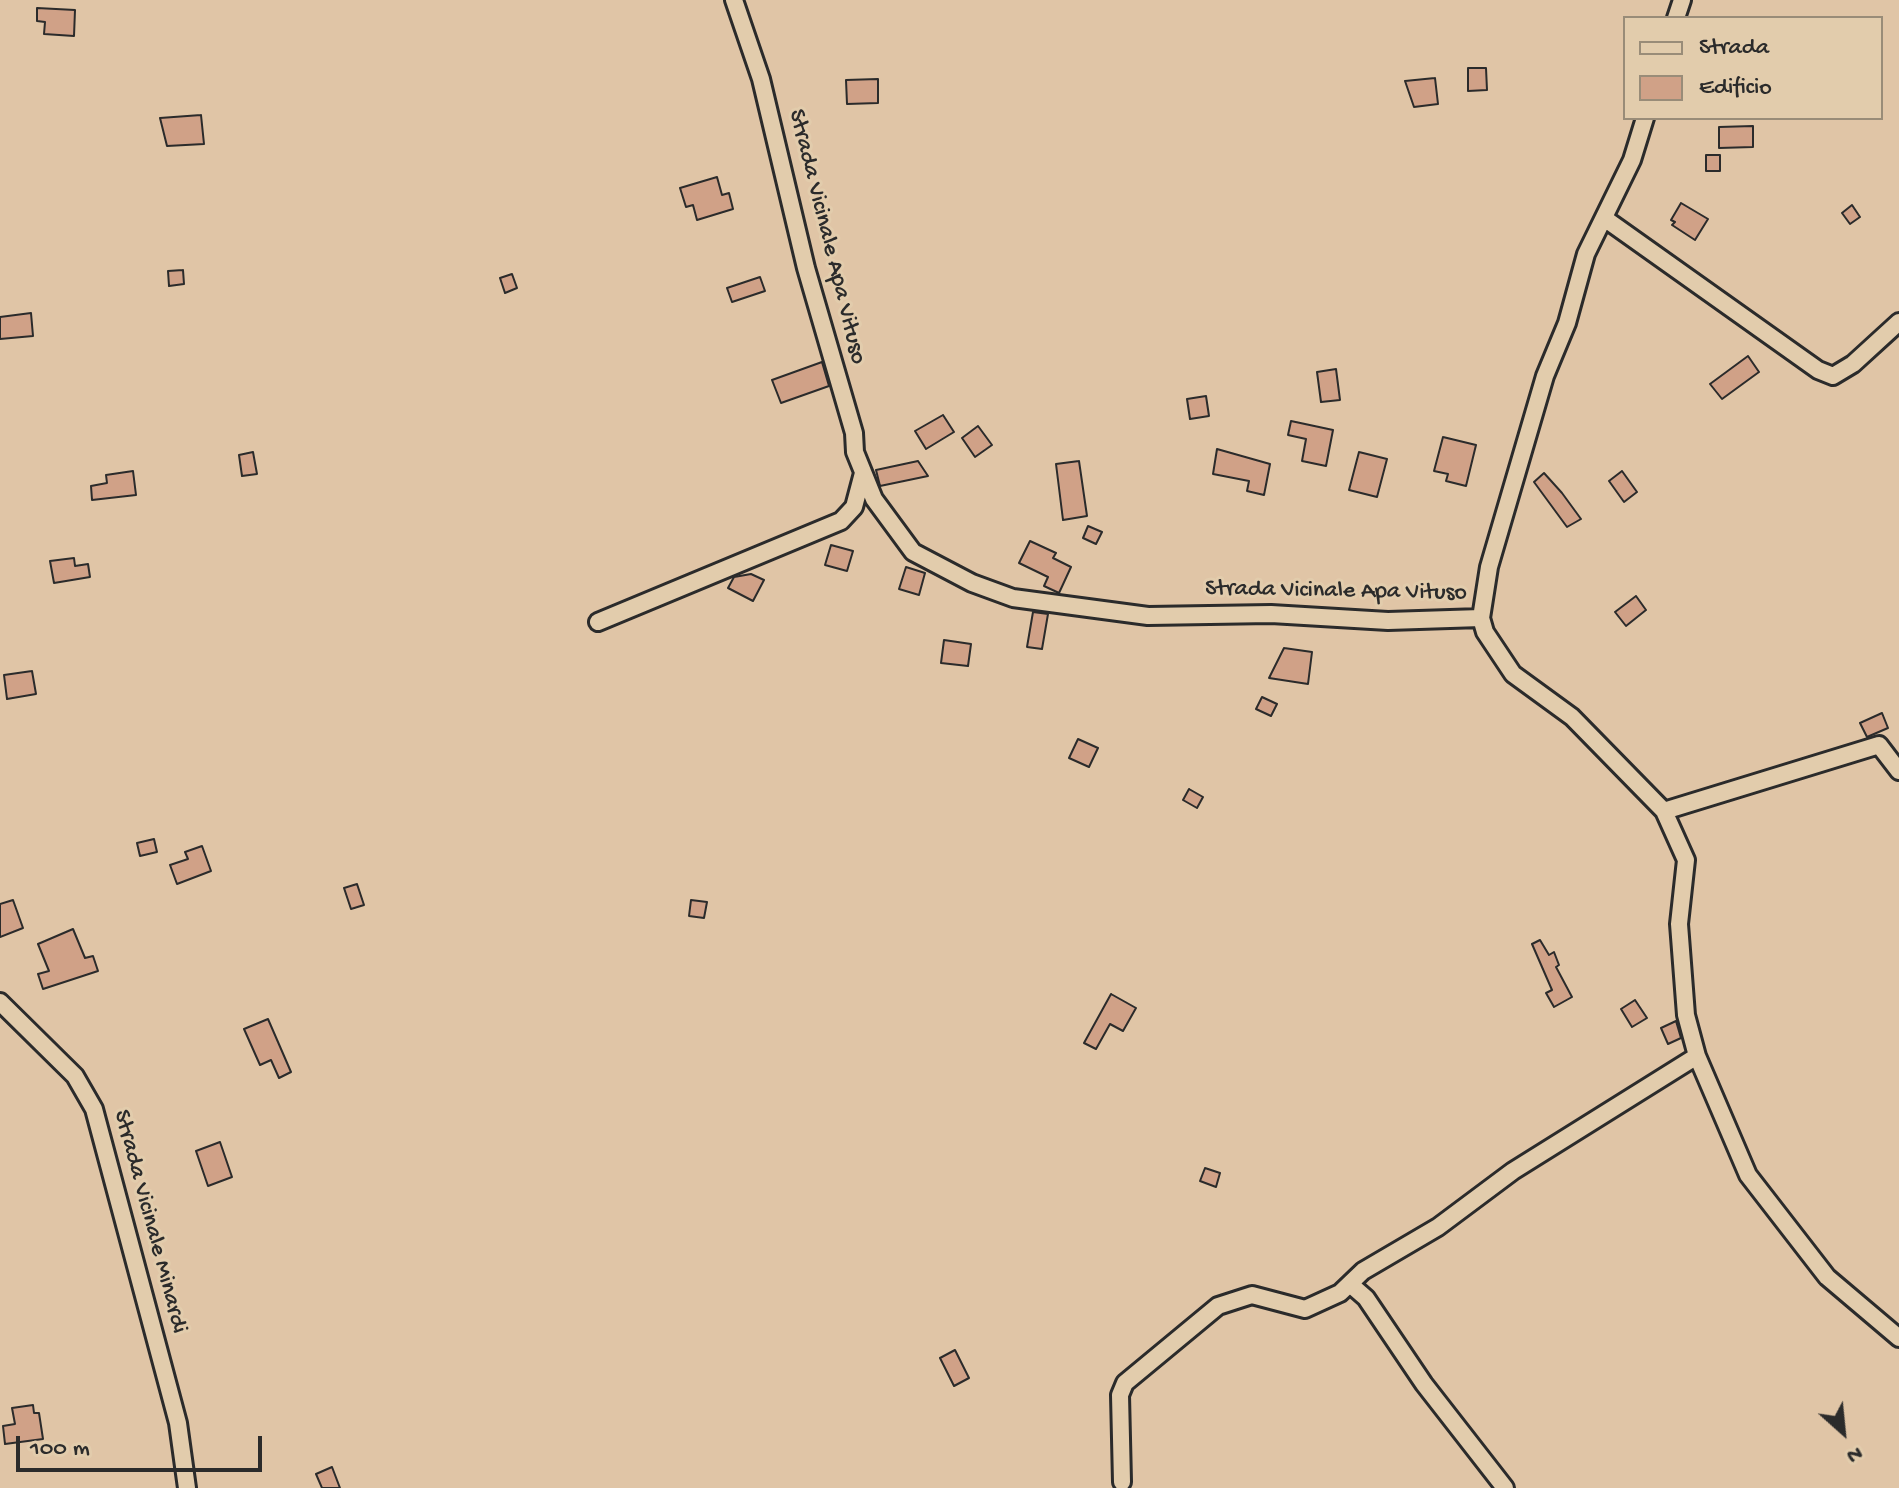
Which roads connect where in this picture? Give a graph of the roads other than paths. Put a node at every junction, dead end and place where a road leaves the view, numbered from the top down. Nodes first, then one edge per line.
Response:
1 (734, 0) edge
2 (1644, 120) edge
3 (1604, 218) junction
4 (1899, 322) edge
5 (863, 473) junction
6 (1481, 618) junction
7 (598, 622) dead end
8 (1899, 771) edge
9 (1664, 811) junction
10 (0, 1002) edge
11 (1697, 1056) junction
12 (1350, 1284) junction
13 (1899, 1338) edge
14 (1122, 1482) dead end
15 (187, 1488) edge
16 (1505, 1488) edge

1 - 5 street, Strada Vicinale Apa Vituso
2 - 3 street
3 - 4 street
3 - 6 street
5 - 6 street, Strada Vicinale Apa Vituso
5 - 7 street
6 - 9 street, Strada Vicinale Apa Vituso
8 - 9 street
9 - 11 street, Strada Vicinale Apa Vituso
10 - 15 street, Strada Vicinale Minardi
11 - 12 street
11 - 13 street, Strada Vicinale Apa Vituso
12 - 14 street
12 - 16 street

